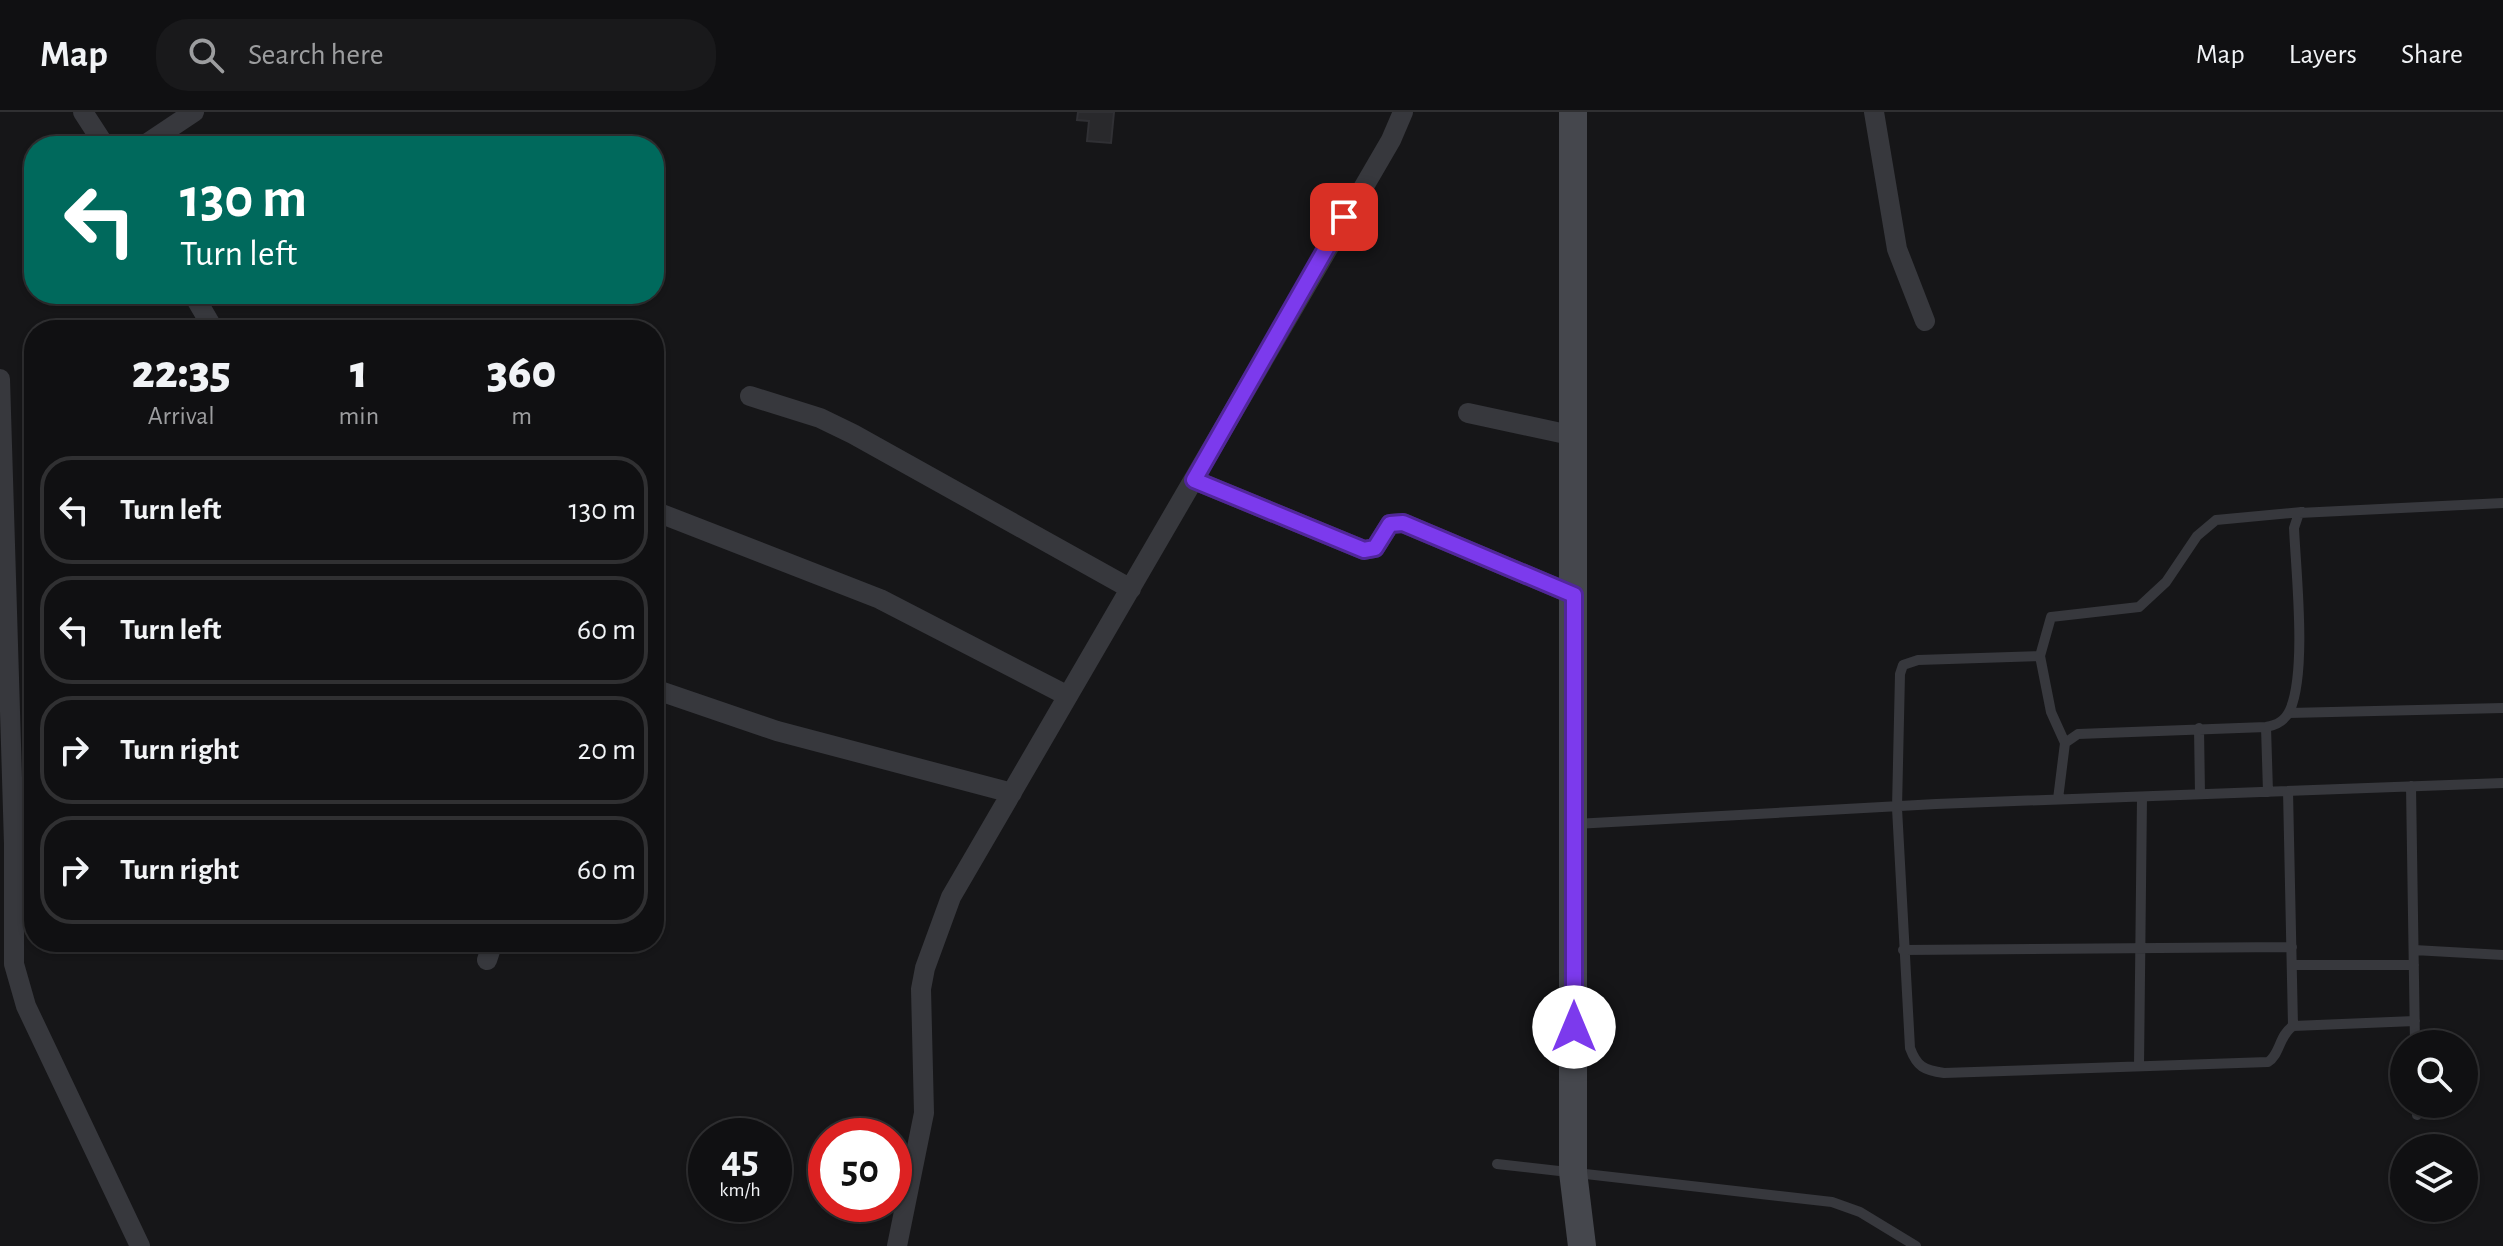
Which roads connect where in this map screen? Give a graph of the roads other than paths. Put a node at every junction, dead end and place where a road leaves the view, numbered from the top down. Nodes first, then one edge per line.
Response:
1 (83, 112) edge
2 (194, 112) edge
3 (1403, 112) edge
4 (1573, 112) edge
5 (1874, 112) edge
6 (99, 136) edge
7 (158, 136) edge
8 (1925, 321) dead end
9 (0, 379) edge
10 (750, 396) dead end
11 (1468, 413) dead end
12 (1575, 436) junction
13 (1194, 480) junction
14 (2503, 503) edge
15 (2302, 512) junction
16 (664, 515) edge
17 (1131, 589) junction
18 (1574, 595) junction
19 (2040, 656) junction
20 (664, 692) edge
21 (1068, 696) junction
22 (2503, 708) edge
23 (2289, 713) junction
24 (2266, 727) junction
25 (2199, 728) junction
26 (2065, 743) junction
27 (2503, 783) edge
28 (2411, 786) junction
29 (2288, 791) junction
30 (2268, 792) junction
31 (1012, 793) junction
32 (2200, 794) junction
33 (2142, 797) junction
34 (2058, 799) junction
35 (1897, 808) junction
36 (1575, 824) junction
37 (2292, 947) junction
38 (1903, 950) junction
39 (2141, 950) junction
40 (2414, 950) junction
41 (2503, 955) edge
42 (2292, 965) junction
43 (2414, 965) junction
44 (2415, 1021) junction
45 (2293, 1026) junction
46 (2415, 1030) edge
47 (2139, 1066) junction
48 (1497, 1164) dead end
49 (1573, 1172) junction
50 (140, 1246) edge
51 (897, 1246) edge
52 (1582, 1246) edge
53 (1916, 1246) edge

1 - 6 street
2 - 7 street
3 - 13 street
4 - 12 main road
5 - 8 street
9 - 50 street
10 - 17 street
11 - 12 street
12 - 18 main road
13 - 17 street
13 - 18 street
14 - 15 lane
15 - 19 lane
15 - 23 lane
16 - 21 street
17 - 21 street
18 - 36 main road
19 - 26 lane
19 - 35 lane
20 - 31 street
21 - 31 street
22 - 23 lane
23 - 24 lane
24 - 25 lane
24 - 30 lane
25 - 26 lane
25 - 32 lane
26 - 34 lane
27 - 28 lane
28 - 29 lane
28 - 40 lane
29 - 30 lane
29 - 37 lane
30 - 32 lane
31 - 51 street
32 - 33 lane
33 - 34 lane
33 - 39 lane
34 - 35 lane
35 - 36 lane
35 - 38 lane
36 - 49 main road
37 - 39 lane
37 - 42 lane
38 - 39 lane
38 - 47 lane
39 - 47 lane
40 - 41 lane
40 - 43 lane
42 - 43 lane
42 - 45 lane
43 - 44 lane
44 - 45 lane
44 - 46 lane
45 - 47 lane
48 - 49 lane
49 - 52 main road
49 - 53 lane

